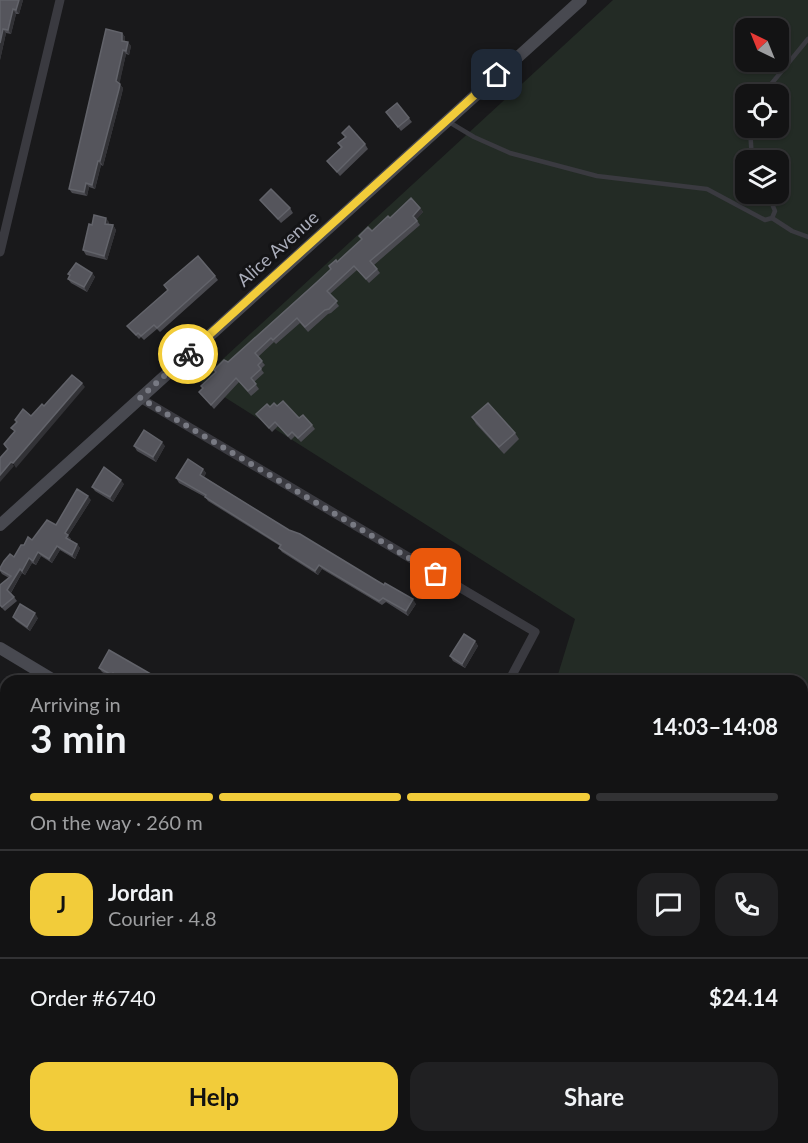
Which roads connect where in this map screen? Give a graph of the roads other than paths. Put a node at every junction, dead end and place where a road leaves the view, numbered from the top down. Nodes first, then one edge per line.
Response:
1 (60, 0) edge
2 (582, 0) edge
3 (808, 39) edge
4 (771, 84) edge
5 (447, 121) junction
6 (772, 204) edge
7 (0, 205) edge
8 (10, 208) junction
9 (772, 218) junction
10 (808, 237) edge
11 (0, 252) edge
12 (140, 398) junction
13 (0, 525) edge
14 (0, 648) edge
15 (45, 675) edge
16 (512, 675) edge

1 - 8 street
2 - 5 street, Alice Avenue
3 - 4 lane
5 - 9 lane
5 - 12 street, Alice Avenue
6 - 9 lane
7 - 8 street
8 - 11 street
9 - 10 lane
12 - 13 street, Alice Avenue
12 - 16 street
14 - 15 street

